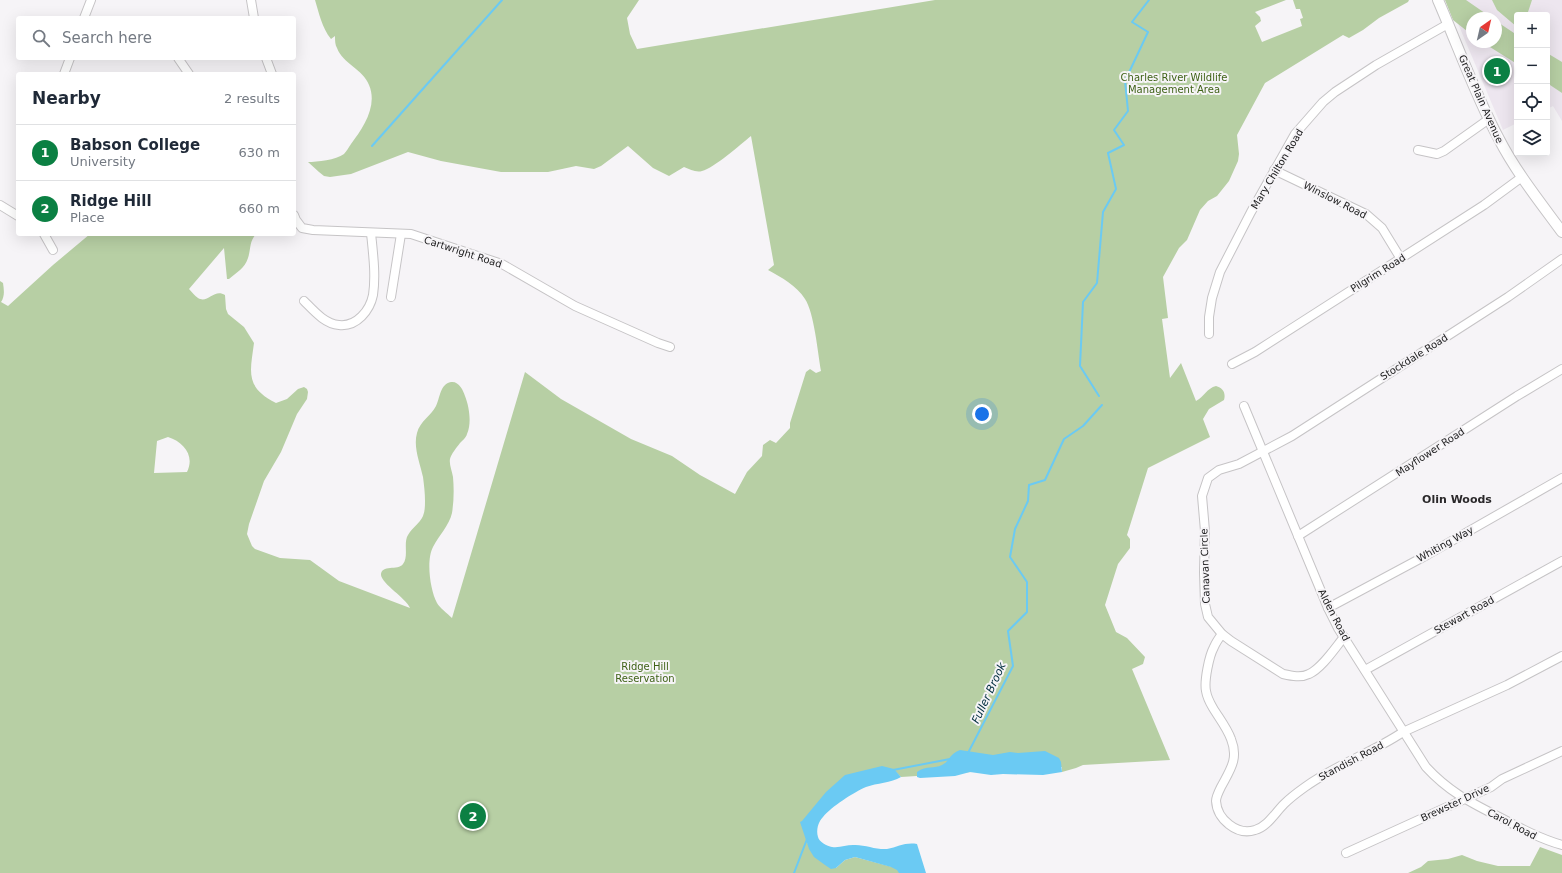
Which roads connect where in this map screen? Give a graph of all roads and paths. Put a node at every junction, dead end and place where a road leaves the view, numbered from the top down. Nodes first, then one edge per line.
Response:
1 (90, 0) edge
2 (251, 0) edge
3 (1438, 0) edge
4 (85, 16) edge
5 (254, 16) edge
6 (1448, 24) junction
7 (69, 60) edge
8 (180, 60) edge
9 (267, 60) edge
10 (65, 72) edge
11 (188, 72) edge
12 (271, 72) edge
13 (1489, 119) junction
14 (1418, 150) dead end
15 (1274, 170) junction
16 (1522, 177) junction
17 (0, 206) edge
18 (16, 215) edge
19 (296, 220) edge
20 (1562, 232) edge
21 (371, 233) junction
22 (401, 234) junction
23 (45, 236) edge
24 (53, 250) dead end
25 (1401, 259) junction
26 (1562, 259) edge
27 (391, 297) dead end
28 (304, 302) dead end
29 (1209, 334) dead end
30 (670, 347) dead end
31 (1232, 364) dead end
32 (1562, 369) edge
33 (1244, 406) dead end
34 (1264, 451) junction
35 (1562, 478) edge
36 (1298, 536) junction
37 (1562, 561) edge
38 (1328, 608) junction
39 (1222, 634) junction
40 (1344, 637) junction
41 (1562, 656) edge
42 (1365, 670) junction
43 (1403, 732) junction
44 (1562, 751) edge
45 (1464, 799) junction
46 (1562, 846) edge
47 (1346, 854) dead end

1 - 4 street
2 - 5 street
3 - 6 main road, Great Plain Avenue
6 - 13 main road, Great Plain Avenue
6 - 15 street, Mary Chilton Road
7 - 10 street
8 - 11 street
9 - 12 street
13 - 14 street
13 - 16 main road, Great Plain Avenue
15 - 25 street, Winslow Road
15 - 29 street, Mary Chilton Road
16 - 20 main road, Great Plain Avenue
16 - 25 street, Pilgrim Road
17 - 18 street
19 - 21 street, Cartwright Road
21 - 22 street, Cartwright Road
21 - 28 street
22 - 27 street
22 - 30 street, Cartwright Road
23 - 24 street
25 - 31 street, Pilgrim Road
26 - 34 street, Stockdale Road
32 - 36 street, Mayflower Road
33 - 34 street, Alden Road
34 - 36 street, Alden Road
34 - 39 street, Canavan Circle
35 - 38 street, Whiting Way
36 - 38 street, Alden Road
37 - 42 street, Stewart Road
38 - 40 street, Alden Road
39 - 40 street, Canavan Circle
39 - 43 street, Standish Road
40 - 42 street, Alden Road
41 - 43 street, Standish Road
42 - 43 street, Alden Road
43 - 45 street, Alden Road
44 - 45 street, Brewster Drive
45 - 46 street, Carol Road
45 - 47 street, Brewster Drive

